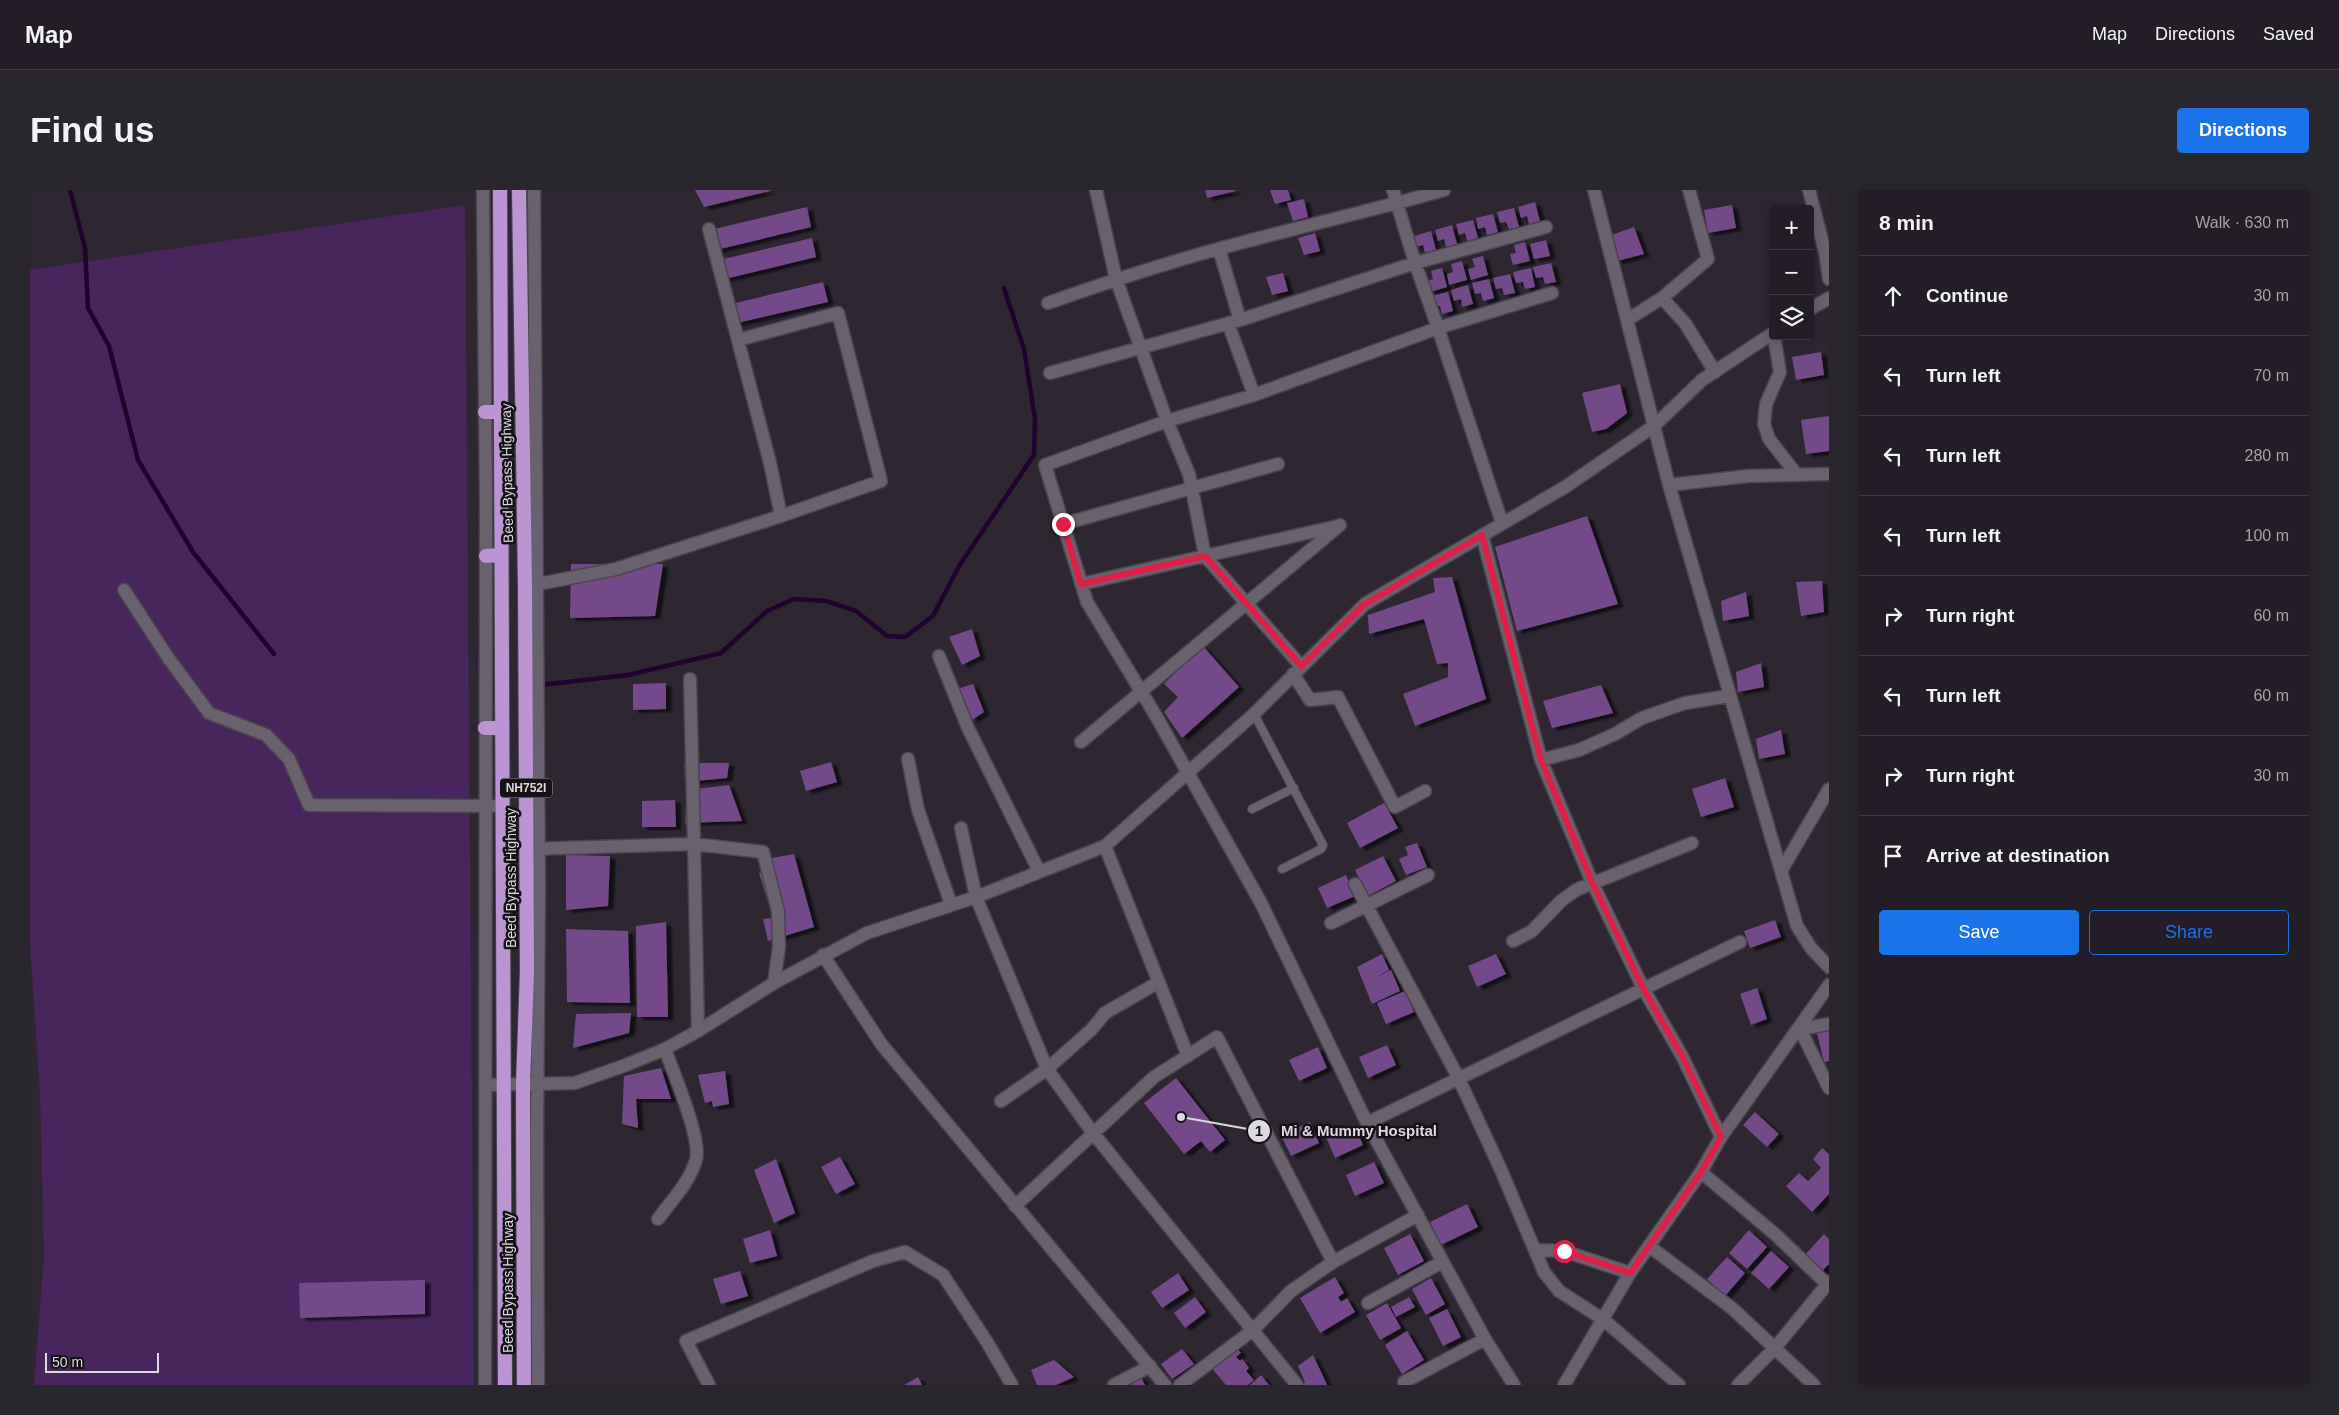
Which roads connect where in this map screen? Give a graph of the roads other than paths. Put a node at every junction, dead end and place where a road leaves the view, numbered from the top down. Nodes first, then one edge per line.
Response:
1 (483, 190) edge
2 (500, 190) edge
3 (519, 190) edge
4 (534, 190) edge
5 (1096, 190) edge
6 (1394, 190) edge
7 (1444, 190) edge
8 (1594, 190) edge
9 (1689, 190) edge
10 (1809, 190) edge
11 (1396, 204) junction
12 (1546, 227) dead end
13 (709, 229) dead end
14 (1219, 250) junction
15 (1415, 263) junction
16 (1116, 279) junction
17 (1829, 279) edge
18 (1552, 293) dead end
19 (1662, 298) junction
20 (1829, 298) edge
21 (1048, 302) dead end
22 (1814, 307) edge
23 (1627, 320) junction
24 (1234, 322) junction
25 (1438, 328) junction
26 (1769, 336) edge
27 (738, 340) junction
28 (1775, 340) edge
29 (1141, 346) junction
30 (1715, 372) junction
31 (1050, 373) dead end
32 (1254, 396) junction
33 (529, 408) junction
34 (485, 412) junction
35 (499, 412) junction
36 (1167, 421) junction
37 (1654, 426) junction
38 (1278, 464) dead end
39 (1829, 474) edge
40 (1797, 475) junction
41 (1669, 485) junction
42 (1192, 488) junction
43 (781, 516) junction
44 (1502, 523) junction
45 (1063, 524) junction
46 (1482, 535) junction
47 (500, 554) junction
48 (486, 556) junction
49 (1205, 556) junction
50 (1081, 584) junction
51 (531, 585) junction
52 (124, 590) dead end
53 (1246, 602) junction
54 (939, 656) dead end
55 (1297, 670) junction
56 (690, 679) dead end
57 (1142, 691) junction
58 (1730, 696) junction
59 (1254, 714) junction
60 (485, 728) junction
61 (501, 728) junction
62 (1081, 742) dead end
63 (908, 759) dead end
64 (1541, 760) junction
65 (1190, 773) junction
66 (1294, 788) junction
67 (1829, 789) edge
68 (1425, 791) dead end
69 (486, 806) junction
70 (502, 806) junction
71 (1252, 809) dead end
72 (960, 828) dead end
73 (1692, 843) dead end
74 (694, 844) junction
75 (1105, 846) junction
76 (533, 849) junction
77 (1282, 870) dead end
78 (1039, 871) junction
79 (1781, 871) junction
80 (1428, 875) dead end
81 (1592, 882) junction
82 (1355, 884) dead end
83 (976, 896) junction
84 (951, 904) junction
85 (1366, 905) junction
86 (1331, 923) dead end
87 (1513, 941) dead end
88 (1740, 942) dead end
89 (823, 955) junction
90 (1829, 968) edge
91 (1158, 982) junction
92 (774, 983) junction
93 (1829, 985) edge
94 (1643, 988) junction
95 (1829, 1024) edge
96 (1800, 1029) junction
97 (698, 1031) junction
98 (664, 1049) junction
99 (1188, 1056) junction
100 (1047, 1069) junction
101 (1458, 1077) junction
102 (523, 1084) junction
103 (538, 1084) junction
104 (485, 1085) junction
105 (504, 1085) junction
106 (1829, 1088) edge
107 (1002, 1101) dead end
108 (1367, 1123) junction
109 (1093, 1133) junction
110 (1721, 1137) junction
111 (1701, 1172) junction
112 (1015, 1206) junction
113 (1418, 1215) junction
114 (658, 1219) dead end
115 (1649, 1246) junction
116 (1535, 1250) junction
117 (1333, 1262) junction
118 (1442, 1262) junction
119 (1630, 1273) junction
120 (1828, 1283) edge
121 (1368, 1303) dead end
122 (1604, 1320) junction
123 (1253, 1330) junction
124 (1485, 1339) junction
125 (1774, 1349) junction
126 (1150, 1366) junction
127 (1404, 1382) dead end
128 (486, 1385) edge
129 (505, 1385) edge
130 (524, 1385) edge
131 (538, 1385) edge
132 (709, 1385) edge
133 (1012, 1385) edge
134 (1114, 1385) edge
135 (1165, 1385) edge
136 (1180, 1385) edge
137 (1297, 1385) edge
138 (1514, 1385) edge
139 (1564, 1385) edge
140 (1679, 1385) edge
141 (1738, 1385) edge
142 (1814, 1385) edge

1 - 34 street
2 - 35 highway, Beed Bypass Highway / NH752I
3 - 33 highway, Beed Bypass Highway / NH752I
4 - 33 street
5 - 16 street
6 - 11 street
7 - 11 street
8 - 23 street
9 - 19 street
10 - 17 street
11 - 14 street
11 - 15 street
12 - 15 street
13 - 27 street
14 - 16 street
14 - 24 street
15 - 24 street
15 - 25 street
16 - 21 street
16 - 29 street
18 - 25 street
19 - 23 street
19 - 30 street
20 - 22 street
23 - 37 street
24 - 29 street
24 - 32 street
25 - 32 street
25 - 44 street
26 - 30 street
27 - 43 street
27 - 43 street
28 - 40 street
29 - 31 street
29 - 36 street
30 - 37 street
32 - 36 street
33 - 51 highway, Beed Bypass Highway / NH752I
34 - 35 highway
34 - 48 street
35 - 47 highway, Beed Bypass Highway / NH752I
36 - 42 street
36 - 45 street
37 - 41 street
37 - 44 street
38 - 42 street
39 - 40 street
40 - 41 street
41 - 58 street
42 - 45 street
42 - 49 street
43 - 51 street
44 - 46 street
45 - 50 street
46 - 55 street
46 - 64 street
47 - 48 highway
47 - 61 highway, Beed Bypass Highway / NH752I
48 - 60 street
49 - 50 street
49 - 53 street
49 - 53 street
50 - 57 street
51 - 76 highway, Beed Bypass Highway / NH752I
52 - 69 street
53 - 55 street
53 - 57 street
54 - 78 street
55 - 59 street
55 - 68 street
56 - 74 street
57 - 62 street
57 - 65 street
58 - 64 street
58 - 79 street
59 - 65 street
59 - 66 lane
60 - 61 highway
60 - 69 street
61 - 70 highway, Beed Bypass Highway / NH752I
63 - 84 street
64 - 81 street
65 - 75 street
65 - 108 street
66 - 71 lane
66 - 77 lane
67 - 79 street
69 - 70 street
69 - 104 street
70 - 105 highway, Beed Bypass Highway / NH752I
72 - 83 street
73 - 81 street
74 - 76 street
74 - 92 street
74 - 97 street
75 - 78 street
75 - 91 street
76 - 102 highway, Beed Bypass Highway / NH752I
76 - 103 street
78 - 83 street
79 - 90 street
80 - 85 street
81 - 87 street
81 - 94 street
82 - 85 street
83 - 84 street
83 - 100 street
84 - 89 street
85 - 86 street
85 - 101 street
88 - 94 street
89 - 92 street
89 - 112 street
91 - 99 street
91 - 100 street
92 - 97 street
93 - 96 street
94 - 101 street
94 - 110 street
95 - 96 street
96 - 106 street
96 - 110 street
97 - 98 street
98 - 103 street
98 - 114 street
99 - 109 street
99 - 117 street
100 - 107 street
100 - 109 street
101 - 108 street
101 - 116 street
102 - 103 street
102 - 105 street
102 - 130 highway, Beed Bypass Highway / NH752I
103 - 131 street
104 - 105 street
104 - 128 street
105 - 129 highway, Beed Bypass Highway / NH752I
108 - 113 street
109 - 112 street
109 - 123 street
110 - 111 street
111 - 115 street
111 - 120 street
112 - 126 street
113 - 117 street
113 - 118 street
115 - 119 street
115 - 125 street
116 - 119 street
116 - 122 street
117 - 123 street
118 - 121 street
118 - 124 street
119 - 122 street
120 - 125 street
122 - 139 street
122 - 140 street
123 - 136 street
123 - 137 street
124 - 127 street
124 - 138 street
125 - 141 street
125 - 142 street
126 - 134 street
126 - 135 street
132 - 133 street

